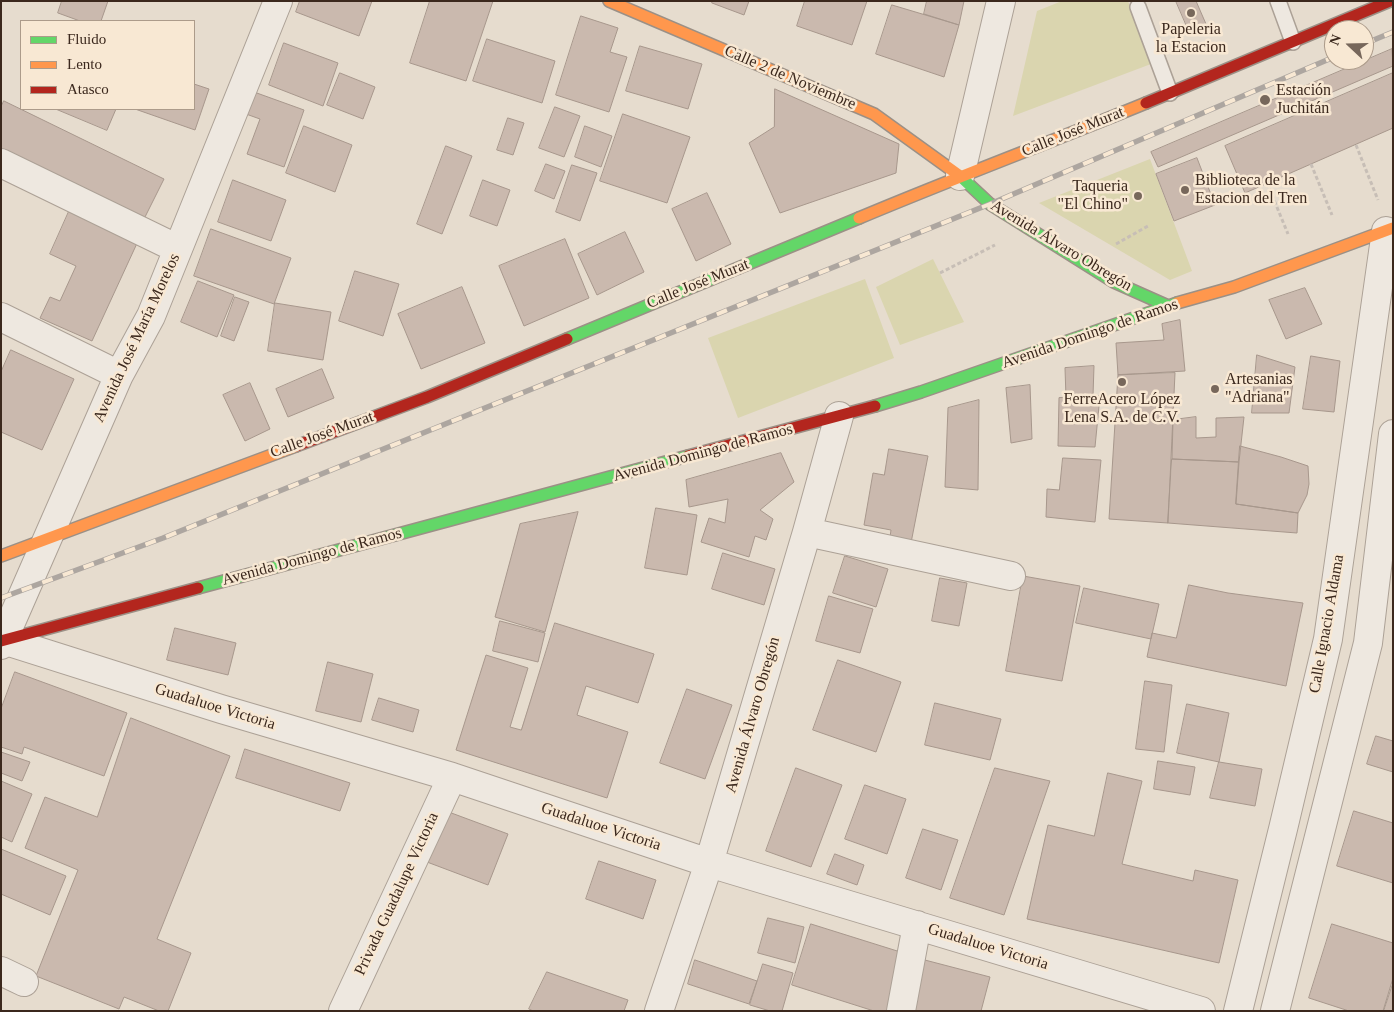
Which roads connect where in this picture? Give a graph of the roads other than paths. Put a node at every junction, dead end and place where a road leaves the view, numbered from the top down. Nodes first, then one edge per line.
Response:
1 (278, 1) edge
2 (609, 1) edge
3 (1001, 1) edge
4 (1278, 1) edge
5 (1390, 1) edge
6 (1138, 7) dead end
7 (1292, 42) junction
8 (1170, 92) junction
9 (1, 163) edge
10 (960, 176) junction
11 (1387, 222) edge
12 (178, 250) junction
13 (1168, 306) junction
14 (1, 317) edge
15 (119, 375) junction
16 (839, 416) junction
17 (1393, 434) edge
18 (806, 532) junction
19 (48, 537) junction
20 (1, 556) edge
21 (1010, 576) dead end
22 (1328, 639) junction
23 (2, 642) edge
24 (1368, 643) junction
25 (452, 777) junction
26 (709, 863) junction
27 (917, 925) junction
28 (343, 1011) edge
29 (659, 1011) edge
30 (901, 1011) edge
31 (1201, 1011) edge
32 (1238, 1011) edge
33 (1275, 1011) edge

1 - 12 street, Avenida José María Morelos
2 - 10 street, Calle 2 de Noviembre
3 - 10 street
4 - 7 lane
5 - 7 street, Calle José Murat
6 - 8 lane
7 - 8 street, Calle José Murat
8 - 10 street, Calle José Murat
9 - 12 street
10 - 13 street, Avenida Álvaro Obregón
10 - 19 street, Calle José Murat
11 - 13 street, Avenida Domingo de Ramos
11 - 22 street, Calle Ignacio Aldama
12 - 15 street, Avenida José María Morelos
13 - 16 street, Avenida Domingo de Ramos
14 - 15 street
15 - 19 street, Avenida José María Morelos
16 - 18 street, Avenida Álvaro Obregón
16 - 23 street, Avenida Domingo de Ramos
17 - 24 street
18 - 21 street
18 - 26 street, Avenida Álvaro Obregón
19 - 20 street, Calle José Murat
19 - 23 street, Avenida José María Morelos
22 - 24 street
22 - 32 street, Calle Ignacio Aldama
23 - 25 street, Guadaluoe Victoria
24 - 33 street
25 - 26 street, Guadaluoe Victoria
25 - 28 street, Privada Guadalupe Victoria
26 - 27 street, Guadaluoe Victoria
26 - 29 street, Avenida Álvaro Obregón
27 - 30 street
27 - 31 street, Guadaluoe Victoria

